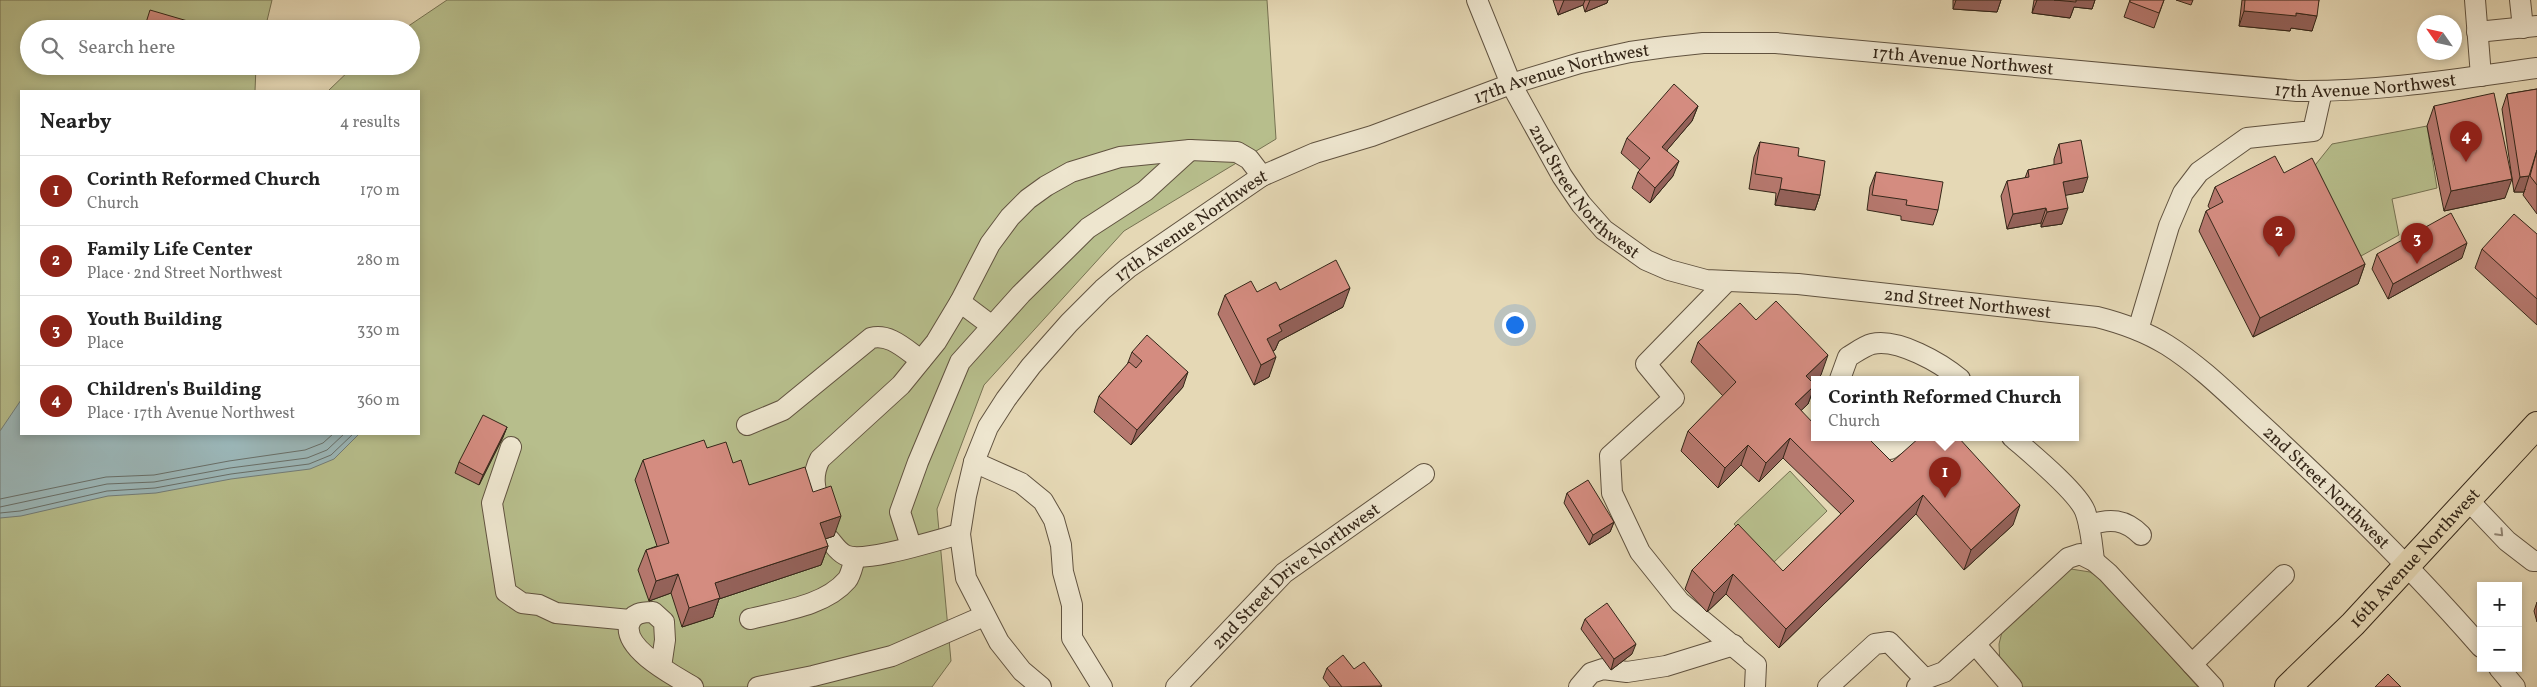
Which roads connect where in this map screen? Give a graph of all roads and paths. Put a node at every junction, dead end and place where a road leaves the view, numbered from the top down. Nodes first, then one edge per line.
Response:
1 (1476, 0) edge
2 (2474, 0) edge
3 (2520, 0) edge
4 (2530, 27) edge
5 (2477, 32) junction
6 (2537, 68) edge
7 (2481, 76) junction
8 (1511, 84) junction
9 (2322, 91) junction
10 (1190, 150) junction
11 (1262, 176) junction
12 (1727, 281) junction
13 (960, 302) junction
14 (992, 326) junction
15 (2138, 330) junction
16 (922, 360) junction
17 (1841, 376) edge
18 (1956, 376) edge
19 (747, 425) dead end
20 (2537, 425) edge
21 (1882, 441) edge
22 (1901, 441) edge
23 (2016, 441) edge
24 (511, 447) dead end
25 (974, 462) junction
26 (1424, 474) dead end
27 (2468, 500) junction
28 (820, 507) edge
29 (2089, 525) junction
30 (960, 534) junction
31 (2141, 536) dead end
32 (828, 538) edge
33 (911, 546) junction
34 (855, 558) junction
35 (2094, 560) junction
36 (2537, 561) edge
37 (2407, 566) junction
38 (2284, 575) dead end
39 (984, 616) junction
40 (750, 619) dead end
41 (630, 620) junction
42 (2477, 643) edge
43 (1975, 644) junction
44 (1734, 646) junction
45 (2192, 664) junction
46 (661, 667) junction
47 (2502, 672) edge
48 (1934, 681) edge
49 (1758, 686) edge
50 (693, 687) edge
51 (758, 687) edge
52 (1041, 687) edge
53 (1102, 687) edge
54 (1176, 687) edge
55 (1579, 687) edge
56 (1828, 687) edge
57 (2012, 687) edge
58 (2213, 687) edge
59 (2288, 687) edge
60 (2515, 687) edge

1 - 8 street, 2nd Street Northwest
2 - 5 street
3 - 4 street
4 - 5 street
5 - 7 street
6 - 7 street, 17th Avenue Northwest
7 - 9 street, 17th Avenue Northwest
8 - 9 street, 17th Avenue Northwest
8 - 11 street, 17th Avenue Northwest
8 - 12 street, 2nd Street Northwest
9 - 15 street
10 - 11 street
10 - 13 street
10 - 14 street
11 - 25 street, 17th Avenue Northwest
12 - 15 street, 2nd Street Northwest
12 - 44 street
13 - 14 street
13 - 16 street
14 - 33 street
15 - 37 street, 2nd Street Northwest
16 - 19 street
16 - 28 street
17 - 18 street
20 - 27 main road, 16th Avenue Northwest
21 - 22 street
23 - 29 street
24 - 41 street
25 - 30 street, 17th Avenue Northwest
25 - 53 street
26 - 54 street, 2nd Street Drive Northwest
27 -> 36 street
27 - 37 main road, 16th Avenue Northwest
29 - 31 street
29 - 35 street
30 - 33 street
30 - 39 street, 17th Avenue Northwest
32 - 34 street
33 - 34 street
34 - 40 street
35 - 43 street
35 - 45 street
37 - 42 street, 2nd Street Northwest
37 - 59 main road, 16th Avenue Northwest
38 - 45 street
39 - 51 street
39 - 52 street, 17th Avenue Northwest
41 - 46 street
41 - 46 street
43 - 48 street
43 - 57 street
44 - 49 street
44 - 55 street
45 - 58 street
46 - 50 street
47 - 60 street
48 - 56 street

